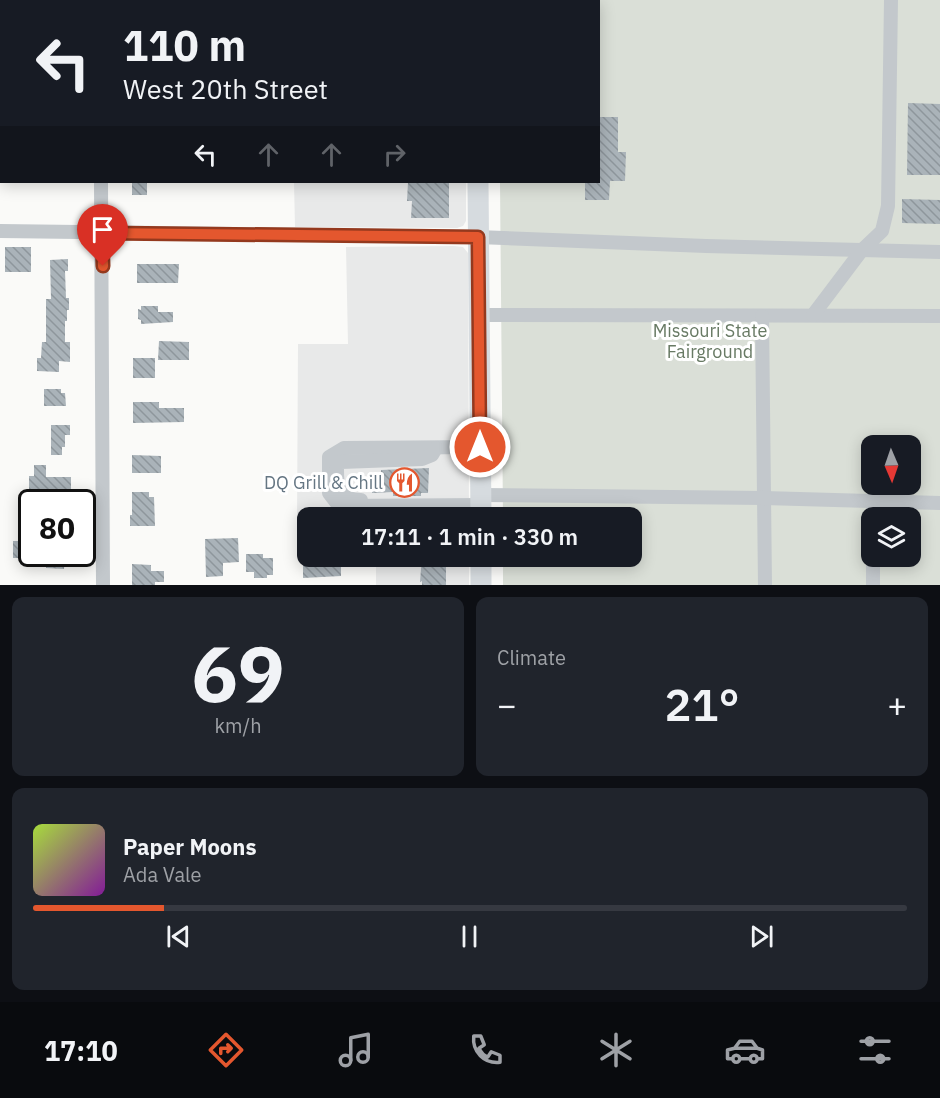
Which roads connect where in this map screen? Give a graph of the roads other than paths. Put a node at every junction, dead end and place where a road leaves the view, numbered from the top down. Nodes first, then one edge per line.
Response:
1 (891, 0) edge
2 (101, 183) edge
3 (478, 183) edge
4 (0, 231) edge
5 (102, 233) junction
6 (478, 237) junction
7 (862, 250) junction
8 (940, 252) edge
9 (480, 315) junction
10 (813, 315) junction
11 (762, 316) junction
12 (940, 316) edge
13 (480, 447) junction
14 (764, 498) junction
15 (873, 500) junction
16 (940, 503) edge
17 (481, 504) edge
18 (873, 507) edge
19 (481, 567) edge
20 (873, 567) edge
21 (103, 585) edge
22 (481, 585) edge
23 (765, 585) edge
24 (873, 585) edge

1 - 7 street
2 - 5 street
3 - 6 highway
4 - 5 street
5 - 6 street
5 - 21 street
6 - 7 street
6 - 9 highway
7 - 8 street
7 - 10 street
9 - 11 street
9 - 13 highway
10 - 11 street
10 - 12 street
11 - 14 street
13 - 17 highway
13 - 17 street
14 - 15 street
14 - 17 street
14 - 23 street
15 - 16 street
15 - 18 street
19 - 22 highway
20 - 24 street

